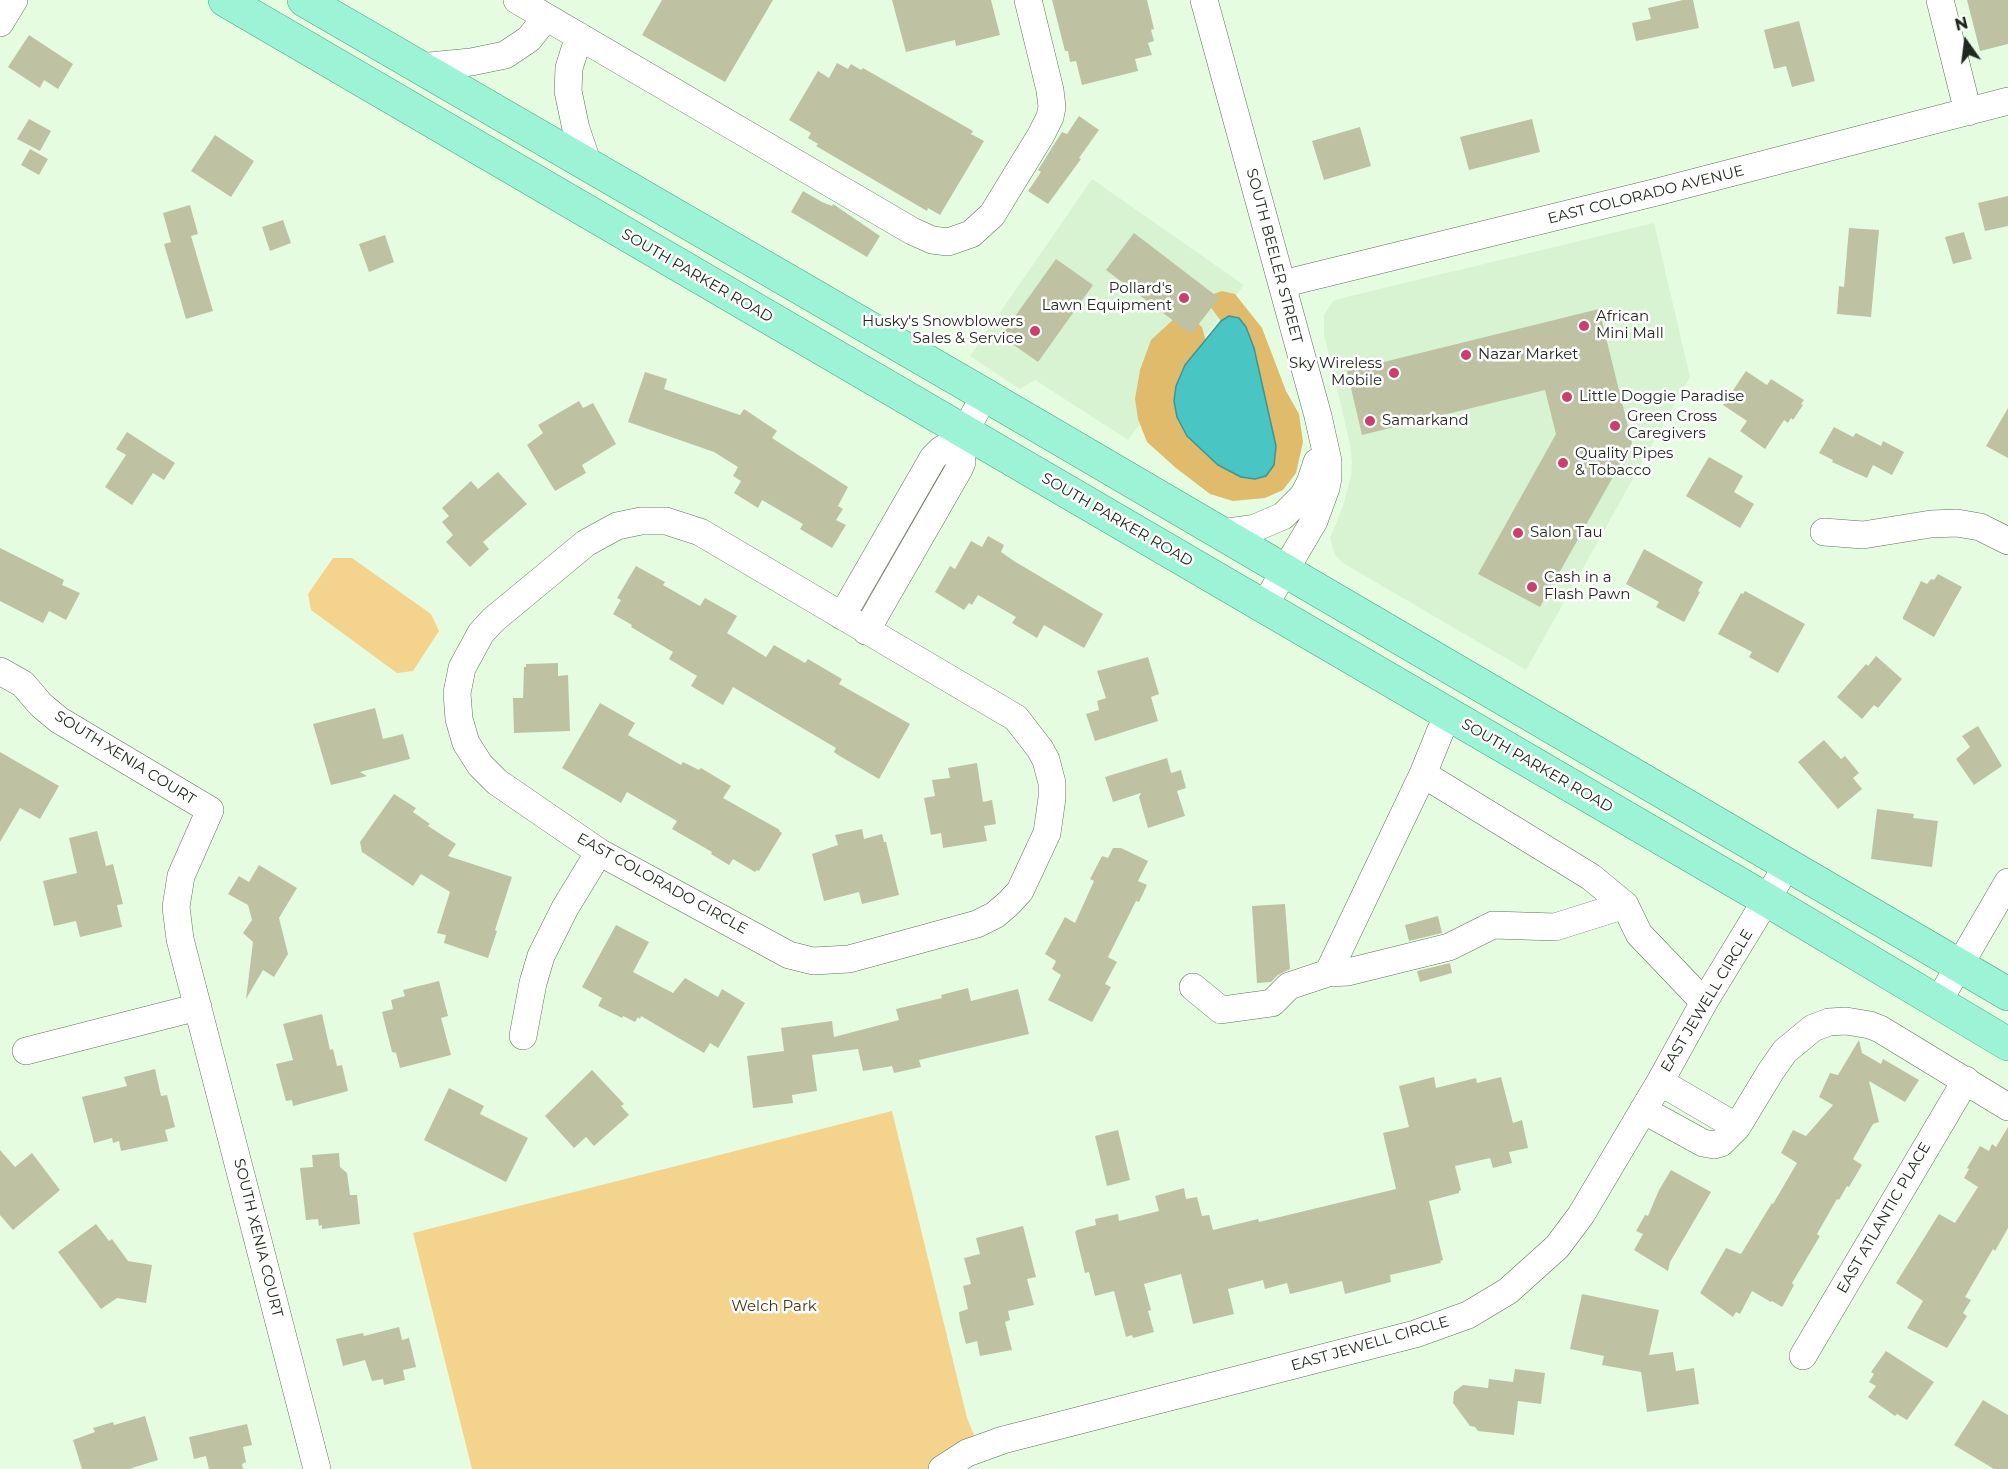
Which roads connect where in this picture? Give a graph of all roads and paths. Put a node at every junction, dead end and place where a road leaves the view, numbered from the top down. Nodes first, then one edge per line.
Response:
1 (14, 0) edge
2 (225, 0) edge
3 (304, 0) edge
4 (517, 0) edge
5 (1028, 0) edge
6 (1204, 0) edge
7 (1940, 0) edge
8 (546, 17) junction
9 (0, 23) edge
10 (579, 36) junction
11 (419, 67) junction
12 (2008, 102) edge
13 (1968, 112) junction
14 (588, 164) junction
15 (1282, 285) junction
16 (985, 395) junction
17 (1318, 416) junction
18 (963, 435) junction
19 (1824, 532) dead end
20 (1220, 533) junction
21 (2008, 541) edge
22 (1285, 571) junction
23 (1264, 606) junction
24 (842, 616) junction
25 (866, 631) junction
26 (0, 671) edge
27 (1449, 714) junction
28 (1423, 774) junction
29 (599, 852) junction
30 (1788, 864) junction
31 (2008, 882) edge
32 (1767, 900) junction
33 (1625, 905) junction
34 (1960, 965) junction
35 (1328, 973) junction
36 (1193, 987) dead end
37 (2008, 994) edge
38 (1704, 1002) junction
39 (1938, 1002) junction
40 (198, 1008) junction
41 (523, 1036) dead end
42 (2008, 1044) edge
43 (26, 1051) dead end
44 (1966, 1080) junction
45 (1660, 1082) junction
46 (2008, 1107) edge
47 (1643, 1110) junction
48 (1737, 1127) junction
49 (1803, 1356) dead end
50 (317, 1469) edge
51 (942, 1469) edge

1 - 9 street
2 - 18 main road, SOUTH PARKER ROAD
3 - 11 main road
4 - 8 street
5 - 10 street
6 - 15 street, SOUTH BEELER STREET
7 - 13 street
8 - 10 street
8 - 11 street
10 - 14 street
11 - 14 main road
12 - 13 street, EAST COLORADO AVENUE
13 - 15 street, EAST COLORADO AVENUE
14 - 16 main road
15 - 17 street, SOUTH BEELER STREET
16 - 18 street
16 - 20 main road
17 - 20 street
17 - 22 street, SOUTH BEELER STREET
18 - 23 main road, SOUTH PARKER ROAD
18 - 24 street
18 - 25 street
19 - 21 street
20 - 22 main road
22 - 23 street, SOUTH BEELER STREET
22 - 30 main road
23 - 27 main road, SOUTH PARKER ROAD
24 - 25 street, EAST COLORADO CIRCLE
24 - 29 street, EAST COLORADO CIRCLE
25 - 29 street, EAST COLORADO CIRCLE
26 - 40 street, SOUTH XENIA COURT
27 - 28 street
27 - 32 main road, SOUTH PARKER ROAD
28 - 33 street
28 - 35 street
29 - 41 street
30 - 32 street, EAST JEWELL CIRCLE
30 - 34 main road
31 - 34 street
32 - 38 street, EAST JEWELL CIRCLE
32 - 39 main road, SOUTH PARKER ROAD
33 - 35 street
33 - 38 street
34 - 37 main road
34 - 39 street
35 - 36 street
38 - 45 street, EAST JEWELL CIRCLE
39 - 42 main road, SOUTH PARKER ROAD
40 - 43 street
40 - 50 street, SOUTH XENIA COURT
44 - 46 street
44 - 48 street
44 - 49 street, EAST ATLANTIC PLACE
45 - 47 street, EAST JEWELL CIRCLE
45 - 48 street
47 - 48 street
47 - 51 street, EAST JEWELL CIRCLE

